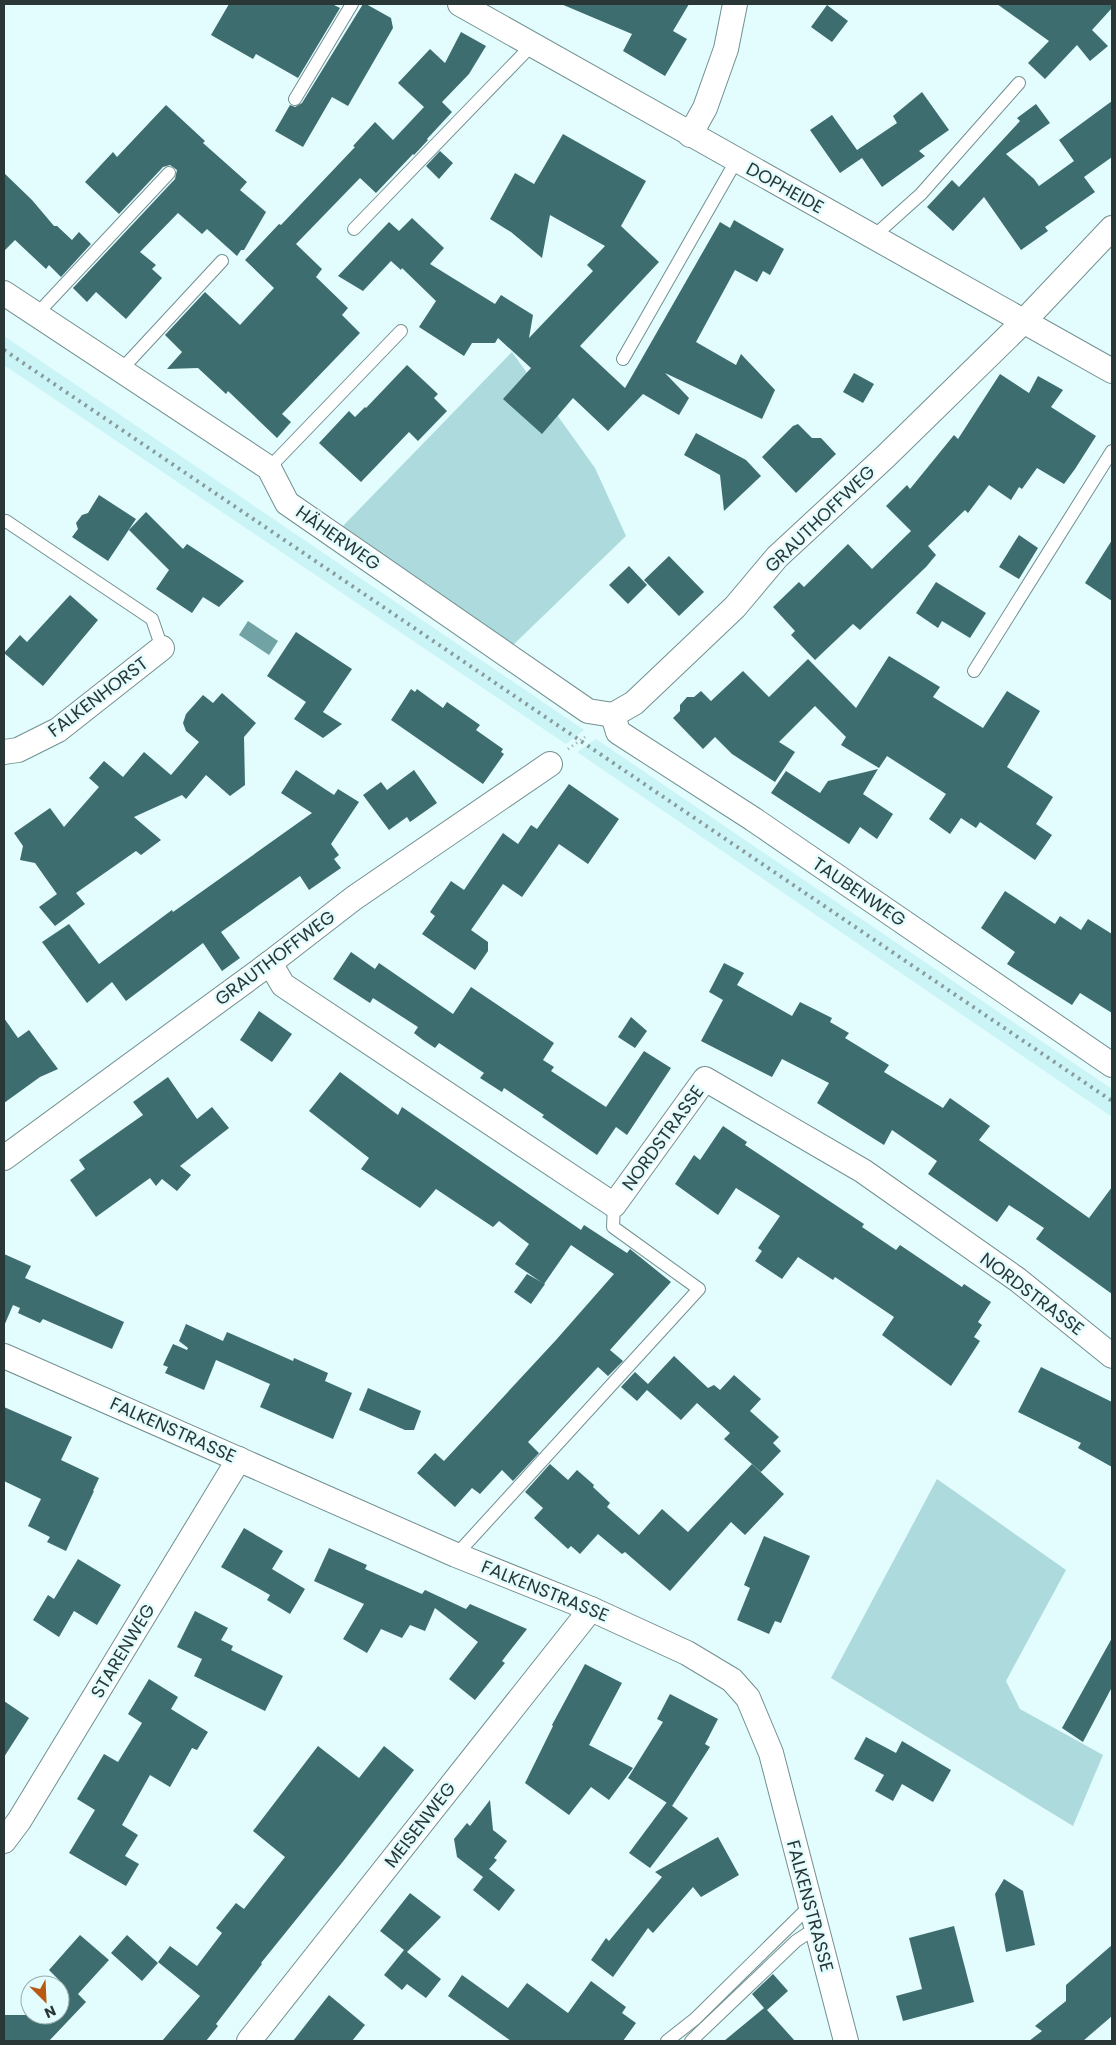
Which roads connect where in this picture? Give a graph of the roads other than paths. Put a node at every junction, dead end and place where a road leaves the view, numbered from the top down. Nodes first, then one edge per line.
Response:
1 (352, 4) edge
2 (460, 4) edge
3 (735, 4) edge
4 (532, 45) junction
5 (1019, 82) dead end
6 (295, 99) dead end
7 (690, 135) junction
8 (736, 160) junction
9 (169, 173) dead end
10 (1112, 228) edge
11 (354, 229) dead end
12 (873, 237) junction
13 (222, 261) dead end
14 (4, 292) edge
15 (36, 314) junction
16 (1025, 320) junction
17 (400, 331) dead end
18 (623, 359) dead end
19 (121, 370) junction
20 (1112, 371) edge
21 (1112, 451) edge
22 (269, 468) junction
23 (6, 521) dead end
24 (162, 648) joint
25 (974, 671) dead end
26 (613, 715) junction
27 (4, 752) edge
28 (550, 764) road end
29 (270, 963) junction
30 (1112, 1065) edge
31 (4, 1158) edge
32 (614, 1205) junction
33 (4, 1356) edge
34 (1112, 1356) edge
35 (239, 1459) junction
36 (456, 1554) junction
37 (591, 1609) junction
38 (4, 1841) edge
39 (813, 1917) junction
40 (249, 2041) edge
41 (667, 2041) edge
42 (691, 2041) edge
43 (846, 2041) edge

1 - 6 lane
2 - 4 street, DOPHEIDE
3 - 7 street
4 - 7 street, DOPHEIDE
4 - 11 lane
5 - 12 lane
7 - 8 street, DOPHEIDE
8 - 12 street, DOPHEIDE
8 - 18 lane
9 - 15 lane
10 - 16 street, GRAUTHOFFWEG
12 - 16 street, DOPHEIDE
13 - 19 lane
14 - 15 street, HÄHERWEG
15 - 19 street, HÄHERWEG
16 - 20 street, DOPHEIDE
16 - 26 street, GRAUTHOFFWEG
17 - 22 lane
19 - 22 street, HÄHERWEG
21 - 25 lane
22 - 26 street, HÄHERWEG
23 - 24 lane
24 - 27 street, FALKENHORST
26 - 30 street, TAUBENWEG
28 - 29 street, GRAUTHOFFWEG
29 - 31 street, GRAUTHOFFWEG
29 - 32 street, NORDSTRASSE
32 - 34 street, NORDSTRASSE
32 - 36 lane
33 - 35 street, FALKENSTRASSE
35 - 36 street, FALKENSTRASSE
35 - 38 street, STARENWEG
36 - 37 street, FALKENSTRASSE
37 - 39 street, FALKENSTRASSE
37 - 40 street, MEISENWEG
39 - 41 lane
39 - 42 lane
39 - 43 street, FALKENSTRASSE

